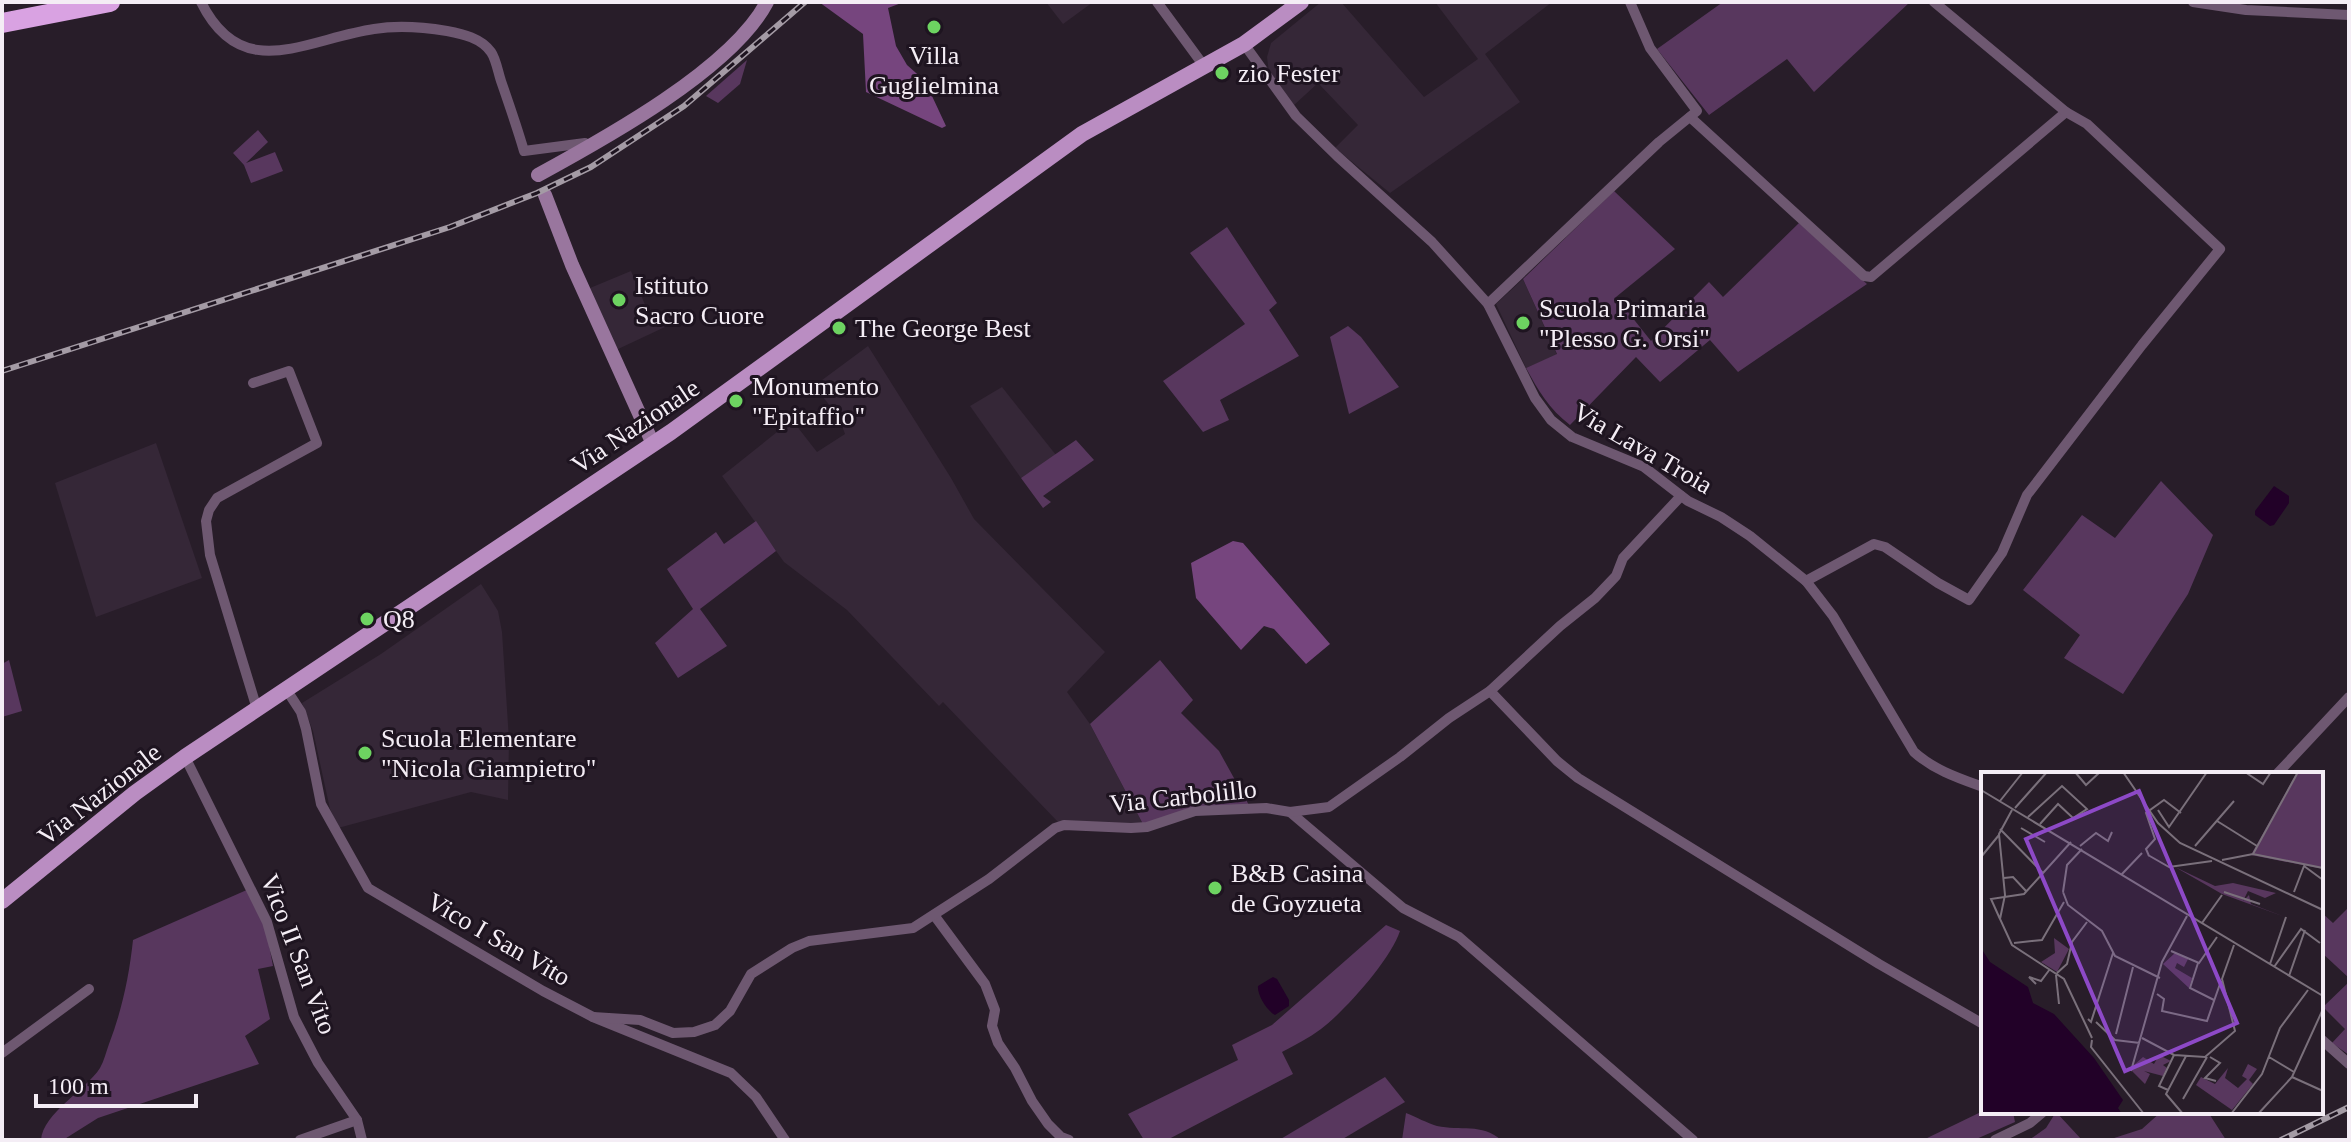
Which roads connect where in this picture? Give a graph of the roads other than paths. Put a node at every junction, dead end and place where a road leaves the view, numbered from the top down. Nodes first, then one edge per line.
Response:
1 (110, 2) edge
2 (201, 2) edge
3 (767, 2) edge
4 (1157, 2) edge
5 (1301, 2) edge
6 (1630, 2) edge
7 (1934, 2) edge
8 (2193, 2) edge
9 (2349, 15) edge
10 (2, 23) edge
11 (1244, 44) junction
12 (1204, 66) junction
13 (2066, 112) junction
14 (1690, 117) junction
15 (589, 147) junction
16 (538, 175) dead end
17 (545, 195) dead end
18 (1488, 304) junction
19 (253, 383) dead end
20 (653, 444) junction
21 (1681, 496) junction
22 (1806, 581) junction
23 (286, 689) junction
24 (1490, 691) junction
25 (2349, 697) edge
26 (257, 709) junction
27 (185, 757) junction
28 (2279, 772) edge
29 (1981, 786) edge
30 (1290, 812) junction
31 (2, 901) edge
32 (934, 915) junction
33 (89, 989) dead end
34 (593, 1017) junction
35 (1981, 1023) edge
36 (2323, 1041) edge
37 (2, 1053) edge
38 (2349, 1064) edge
39 (2041, 1114) edge
40 (357, 1120) junction
41 (300, 1140) edge
42 (362, 1140) edge
43 (785, 1140) edge
44 (1069, 1140) edge
45 (1693, 1140) edge
46 (1995, 1140) edge

1 - 10 highway
2 - 15 street
3 - 15 street
4 - 12 street
5 - 11 main road, Via Nazionale
6 - 14 street
7 - 13 street
8 - 9 street
11 - 12 main road, Via Nazionale
11 - 18 street, Via Lava Troia
12 - 20 main road, Via Nazionale
13 - 14 street
13 - 22 street
14 - 18 street
15 - 16 street
17 - 20 street
18 - 21 street, Via Lava Troia
19 - 26 street
20 - 23 main road, Via Nazionale
21 - 22 street, Via Lava Troia
21 - 24 street, Via Carbolillo
22 - 29 street, Via Lava Troia
23 - 26 main road, Via Nazionale
23 - 34 street, Vico I San Vito
24 - 30 street, Via Carbolillo
24 - 35 street
25 - 28 street
26 - 27 main road, Via Nazionale
27 - 31 main road, Via Nazionale
27 - 40 street, Vico II San Vito
30 - 32 street, Via Carbolillo
30 - 45 street
32 - 34 street, Via Carbolillo
32 - 44 street
33 - 37 street
34 - 43 street, Vico I San Vito
36 - 38 street
39 - 46 street
40 - 41 street
40 - 42 street

